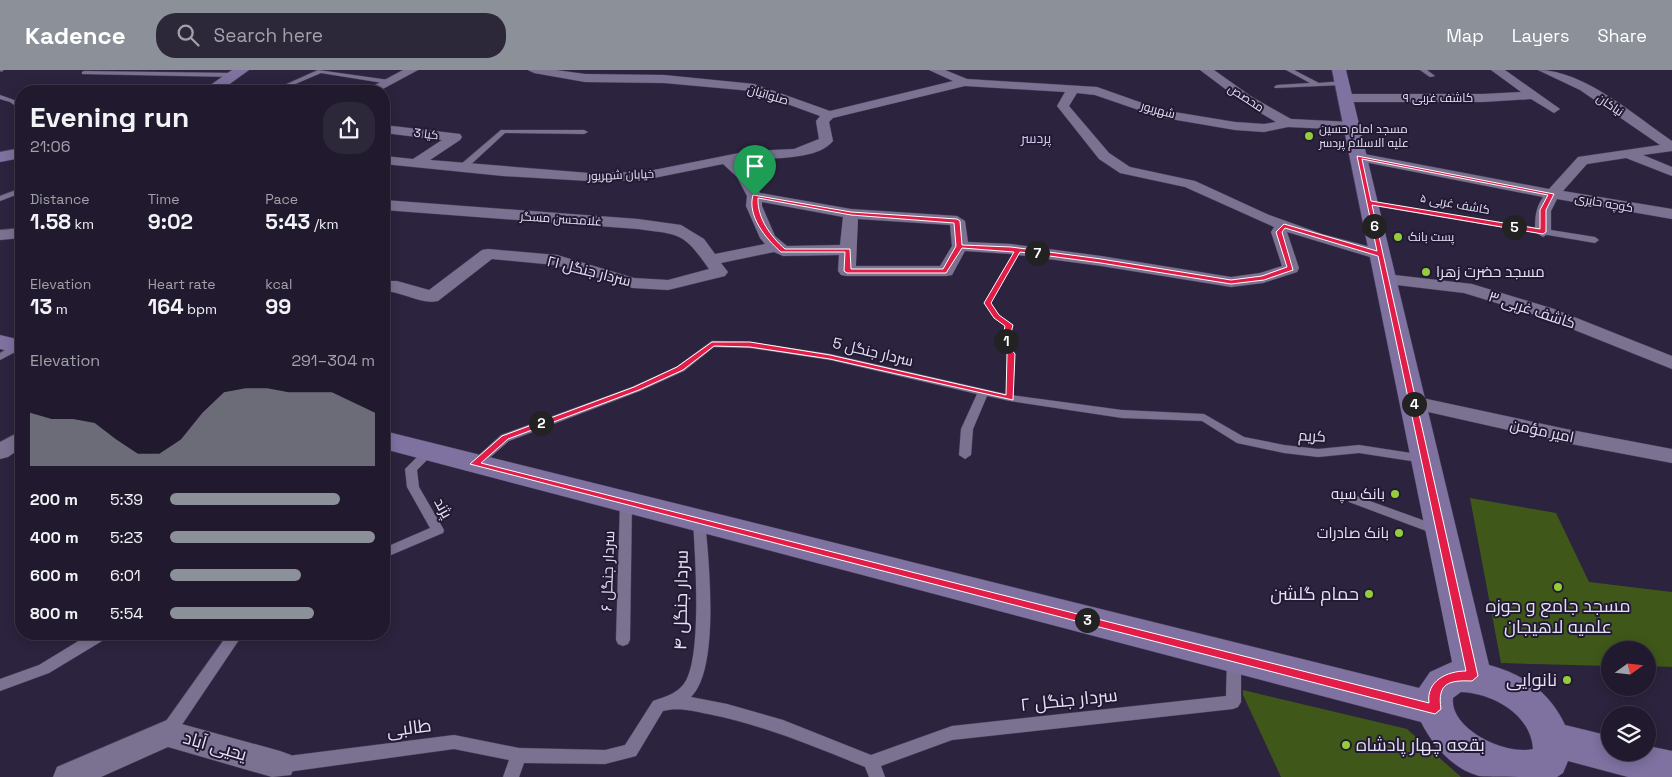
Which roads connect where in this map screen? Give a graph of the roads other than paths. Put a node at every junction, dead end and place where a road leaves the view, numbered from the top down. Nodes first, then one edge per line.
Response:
1 (412, 70) edge
2 (534, 70) edge
3 (595, 70) edge
4 (935, 70) edge
5 (1206, 70) edge
6 (1290, 70) edge
7 (1423, 70) edge
8 (1497, 70) edge
9 (1544, 70) edge
10 (322, 71) edge
11 (84, 73) dead end
12 (238, 73) edge
13 (1432, 76) dead end
14 (584, 78) junction
15 (389, 82) junction
16 (965, 82) junction
17 (1342, 84) edge
18 (219, 85) edge
19 (288, 85) edge
20 (383, 85) edge
21 (1318, 85) junction
22 (1277, 87) dead end
23 (1073, 89) junction
24 (1530, 95) junction
25 (0, 97) edge
26 (15, 104) edge
27 (1554, 109) dead end
28 (829, 115) junction
29 (1288, 123) junction
30 (1352, 126) junction
31 (390, 130) edge
32 (584, 132) dead end
33 (1672, 147) edge
34 (15, 154) edge
35 (1628, 154) junction
36 (0, 157) edge
37 (1359, 157) junction
38 (725, 159) junction
39 (390, 160) edge
40 (418, 162) junction
41 (463, 167) junction
42 (1672, 172) edge
43 (15, 193) edge
44 (1552, 194) junction
45 (755, 196) junction
46 (0, 199) edge
47 (1369, 202) junction
48 (390, 211) edge
49 (851, 214) junction
50 (1672, 214) edge
51 (1284, 225) junction
52 (1543, 232) junction
53 (15, 233) edge
54 (0, 234) edge
55 (1595, 240) dead end
56 (778, 246) junction
57 (960, 246) junction
58 (848, 250) junction
59 (1380, 255) junction
60 (715, 266) junction
61 (1386, 279) junction
62 (390, 286) edge
63 (1672, 364) edge
64 (983, 392) junction
65 (1413, 402) junction
66 (1204, 418) joint
67 (15, 442) edge
68 (390, 442) edge
69 (0, 452) edge
70 (429, 452) junction
71 (965, 455) dead end
72 (1672, 456) edge
73 (1426, 459) junction
74 (475, 464) junction
75 (1353, 499) dead end
76 (626, 503) junction
77 (699, 521) junction
78 (1441, 531) junction
79 (390, 550) edge
80 (92, 640) edge
81 (232, 640) edge
82 (623, 640) dead end
83 (1234, 658) junction
84 (1472, 676) junction
85 (0, 685) edge
86 (676, 701) junction
87 (1435, 709) junction
88 (167, 733) junction
89 (519, 754) junction
90 (871, 762) junction
91 (280, 765) joint
92 (1524, 765) edge
93 (1672, 770) edge
94 (68, 777) edge
95 (511, 777) edge
96 (877, 777) edge

1 - 15 street
2 - 14 street, صلواتیان
3 - 14 street
4 - 16 street
5 - 29 street, محصص
6 - 21 lane
7 - 13 lane
8 - 24 street
9 - 33 street, نیاکان
10 - 15 lane
10 - 19 lane
11 - 12 lane
12 - 18 main road
14 - 28 street, صلواتیان
15 - 20 street
16 - 23 street, شهریور
16 - 28 street
17 - 21 lane
17 - 24 street, کاشف غربی ۹
17 - 30 main road
21 - 22 lane
23 - 29 street, شهریور
23 - 51 street
24 - 27 street
25 - 26 lane
28 - 38 street, خیابان شهریور
29 - 30 street, شهریور
30 - 37 main road
31 - 40 street, کیا 3
32 - 41 lane
33 - 35 street
34 - 36 main road
35 - 42 street
35 - 44 street
37 - 44 street, کوچه حایری
37 - 47 main road
38 - 41 street, خیابان شهریور
38 - 45 street
39 - 40 street, خیابان شهریور
40 - 41 street, خیابان شهریور
43 - 46 lane
44 - 50 street, کوچه حایری
44 - 52 street
45 - 49 street
45 - 56 street
47 - 52 lane, کاشف غربی ۵
47 - 59 main road
48 - 60 street, غلامحسن مسگر
49 - 57 street
49 - 58 street
51 - 57 street
51 - 59 street
52 - 55 lane, کاشف غربی ۵
53 - 54 street
56 - 58 street
56 - 60 street
57 - 58 street
59 - 61 main road
60 - 62 street, سردار جنگل ۲۱
61 - 63 street, کاشف غربی ۳
61 - 65 main road
64 - 66 lane, سردار جنگل 5
64 - 71 lane
64 - 74 lane, سردار جنگل 5
65 - 72 street, امیر مؤمن
65 - 73 main road
66 - 73 lane, کریم
67 - 69 street
68 - 70 main road
70 - 74 main road
70 - 79 lane, پژند
73 - 78 main road
74 - 76 main road
75 - 78 lane
76 - 77 main road
76 - 82 lane, سردار جنگل ۶
77 - 83 main road
77 - 86 lane, سردار جنگل ۴
78 - 84 main road
80 - 85 lane
81 - 88 lane
83 - 87 main road
83 - 90 lane, سردار جنگل ۲
84 - 87 main road
84 - 92 main road
86 - 89 lane, طالبی
86 - 90 lane
87 - 92 main road
88 - 91 street, یحیی آباد
88 - 94 street, یحیی آباد
89 - 91 lane, طالبی
89 - 95 lane
90 - 96 lane
92 - 93 main road

